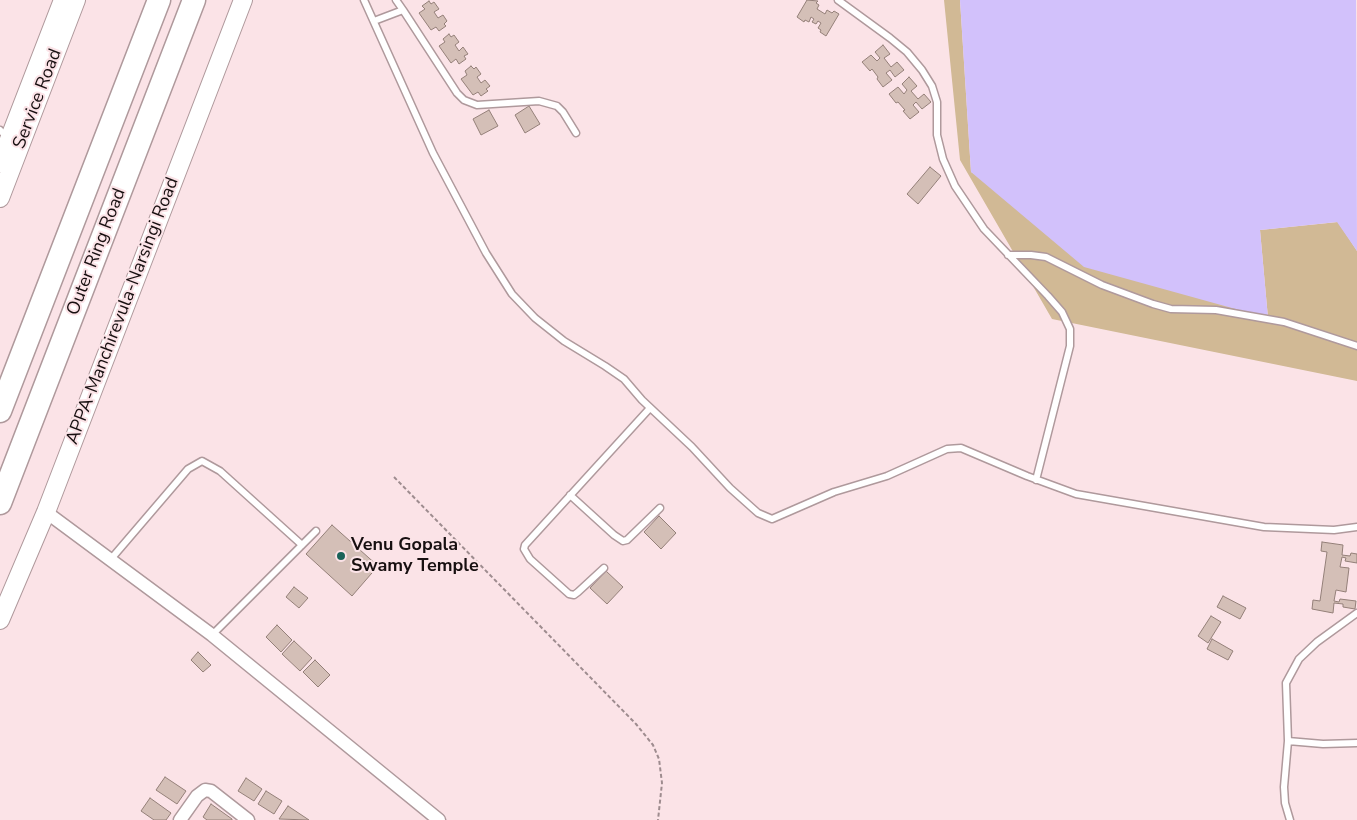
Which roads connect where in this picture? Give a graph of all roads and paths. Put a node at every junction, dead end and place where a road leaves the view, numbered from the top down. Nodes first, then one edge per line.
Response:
1 (62, 0) edge
2 (76, 0) edge
3 (158, 0) edge
4 (194, 0) edge
5 (243, 0) edge
6 (364, 0) edge
7 (396, 0) edge
8 (838, 0) edge
9 (403, 10) junction
10 (374, 21) junction
11 (576, 133) dead end
12 (5, 135) edge
13 (0, 163) edge
14 (0, 198) edge
15 (1008, 255) junction
16 (1357, 346) edge
17 (650, 408) junction
18 (0, 411) edge
19 (394, 477) dead end
20 (1036, 480) junction
21 (570, 494) junction
22 (0, 503) edge
23 (660, 508) dead end
24 (46, 512) junction
25 (1357, 527) edge
26 (316, 531) dead end
27 (302, 545) junction
28 (111, 559) junction
29 (604, 568) dead end
30 (1357, 612) edge
31 (0, 620) edge
32 (212, 635) junction
33 (1288, 741) junction
34 (1357, 743) edge
35 (180, 820) edge
36 (248, 820) edge
37 (439, 820) edge
38 (658, 820) edge
39 (1290, 820) edge

1 - 12 main road, Service Road
2 - 14 main road, Service Road
3 - 18 highway, Outer Ring Road
4 - 22 highway, Outer Ring Road
5 - 24 main road, APPA-Manchirevula-Narsingi Road
6 - 10 lane
7 - 9 lane
8 - 15 lane
9 - 10 lane
9 - 11 lane
10 - 17 lane
12 - 13 main road, Service Road
15 - 16 lane
15 - 20 lane
17 - 20 lane
17 - 21 lane
19 - 38 path
20 - 25 lane
21 - 23 lane
21 - 29 lane
24 - 28 street
24 - 31 main road, APPA-Manchirevula-Narsingi Road
26 - 27 lane
27 - 28 lane
27 - 32 lane
28 - 32 street
30 - 33 lane
32 - 37 street
33 - 34 lane
33 - 39 lane
35 - 36 street

